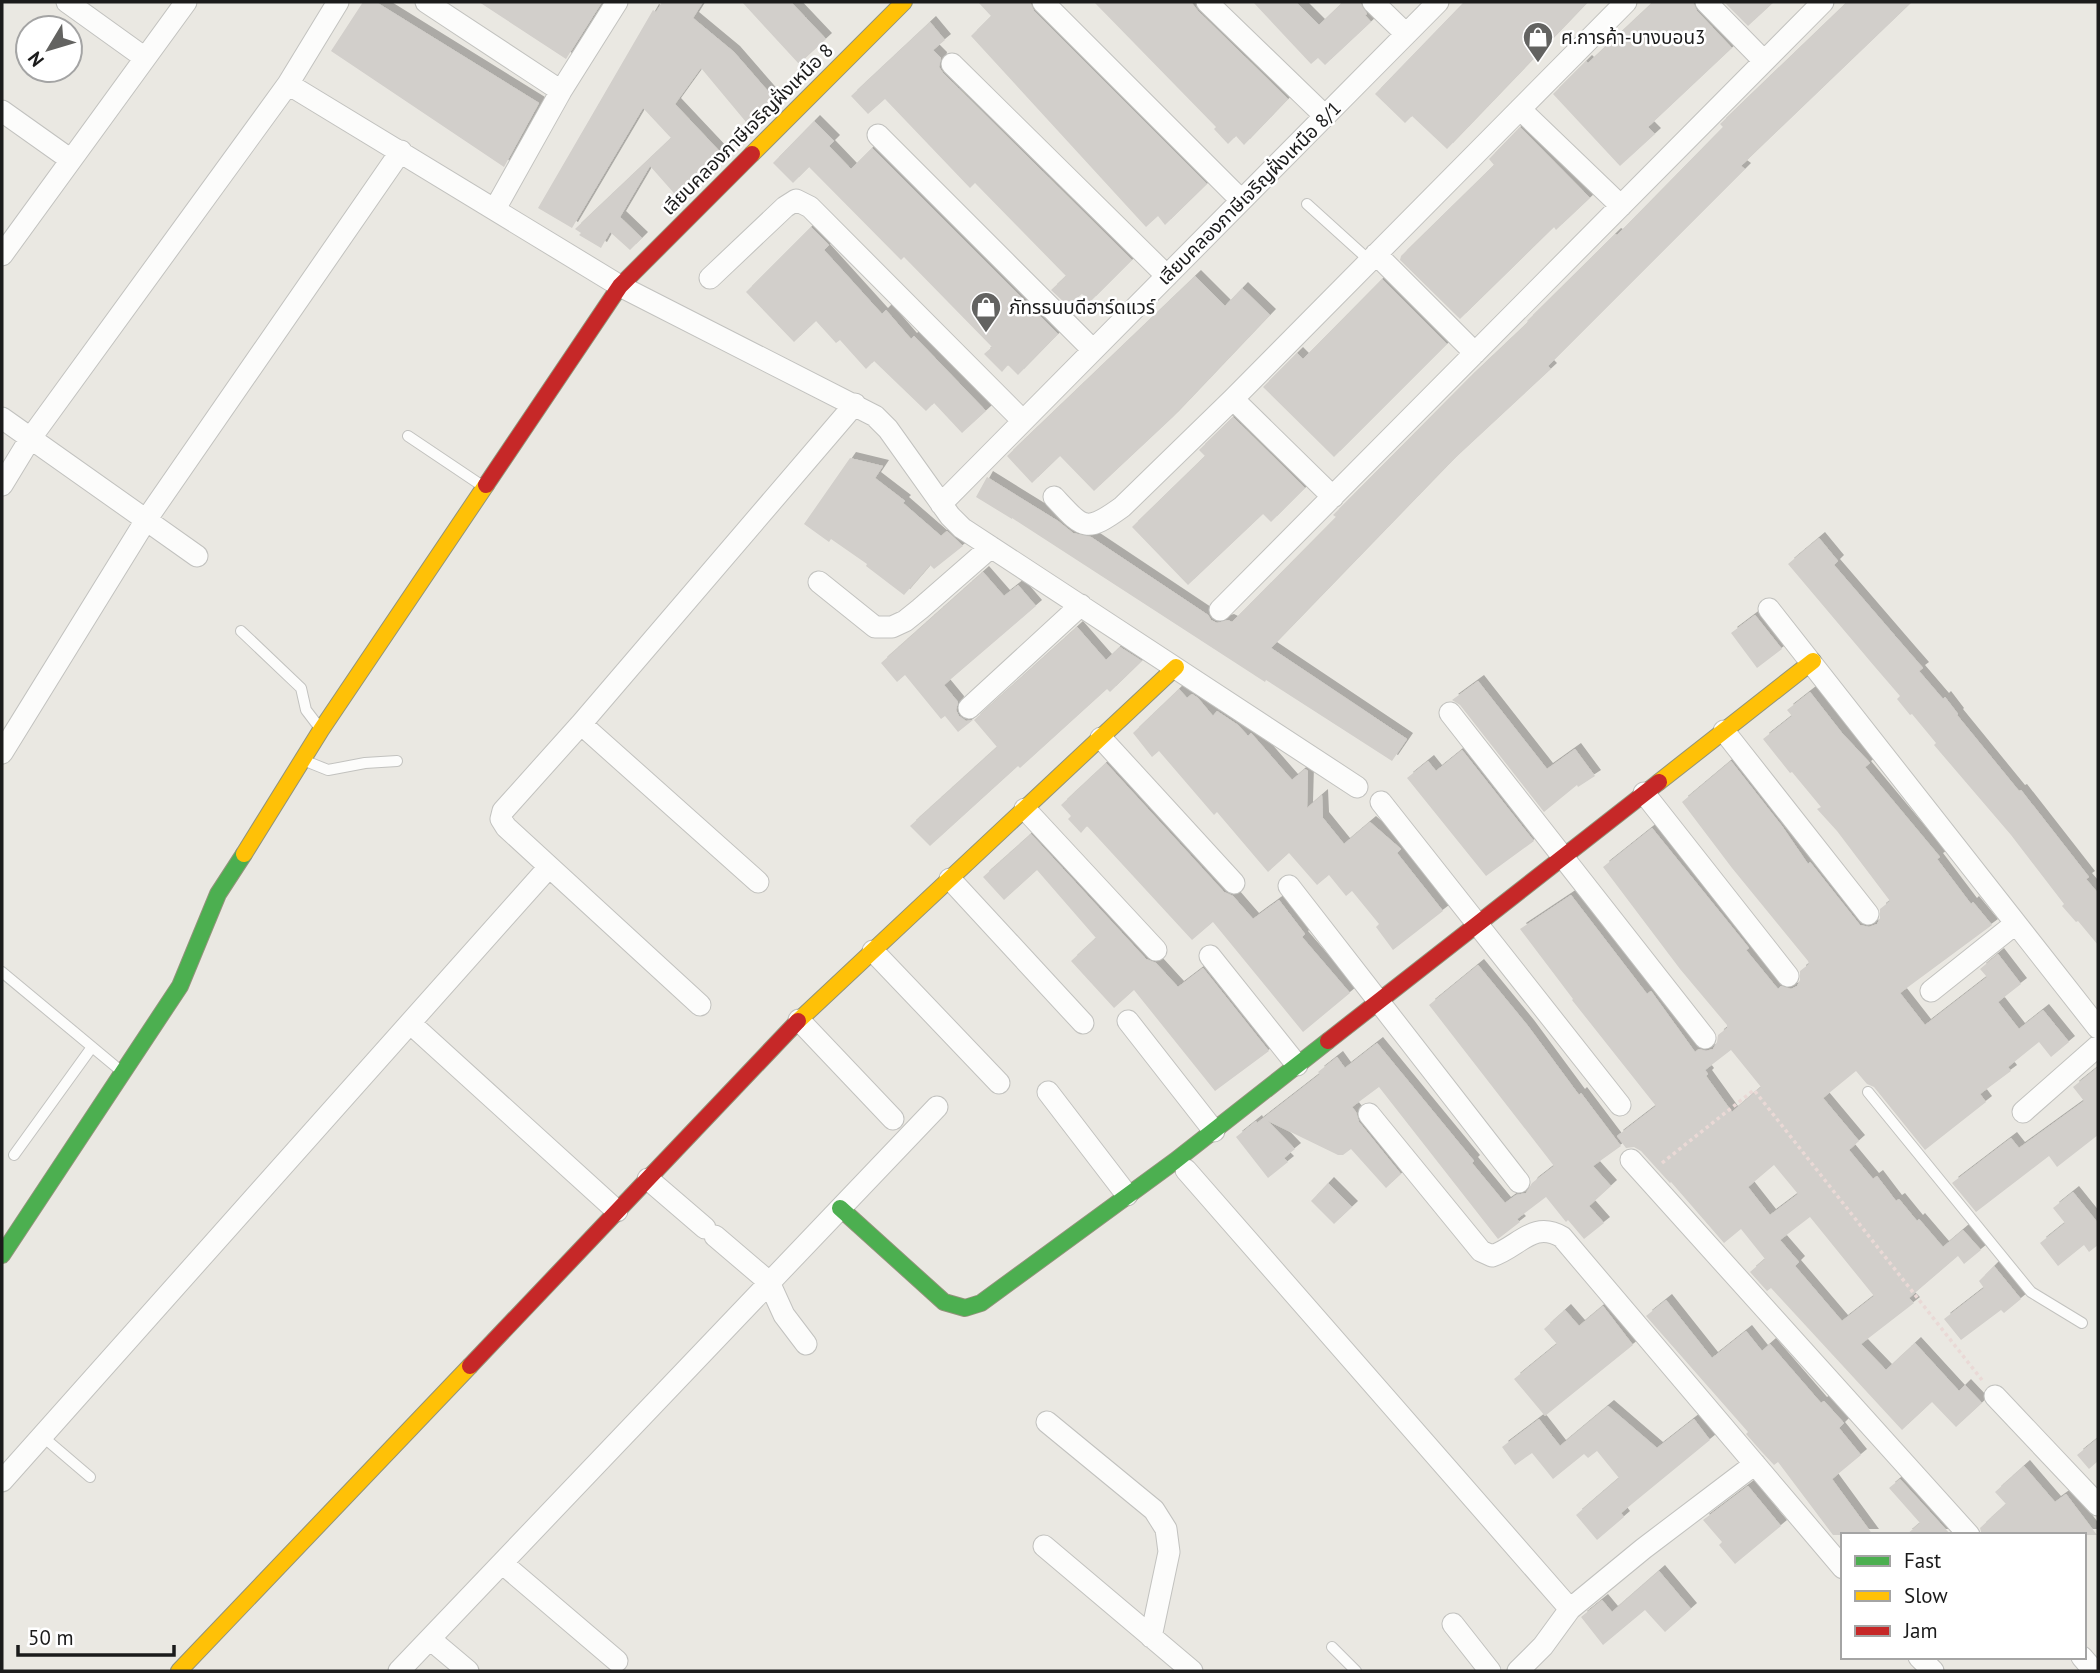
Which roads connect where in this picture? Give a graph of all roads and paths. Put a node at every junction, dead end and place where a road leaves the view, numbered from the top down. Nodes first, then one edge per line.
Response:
1 (67, 2) edge
2 (186, 2) edge
3 (338, 2) edge
4 (426, 2) edge
5 (617, 2) edge
6 (904, 2) edge
7 (1043, 2) edge
8 (1207, 2) edge
9 (1373, 2) edge
10 (1438, 2) edge
11 (1626, 2) edge
12 (1706, 2) edge
13 (1823, 2) edge
14 (1406, 34) junction
15 (145, 58) junction
16 (1765, 61) junction
17 (952, 64) dead end
18 (288, 84) junction
19 (561, 91) junction
20 (1520, 109) junction
21 (2, 111) edge
22 (1325, 116) junction
23 (877, 135) dead end
24 (401, 151) junction
25 (71, 160) junction
26 (1241, 200) junction
27 (1307, 204) dead end
28 (1621, 206) junction
29 (495, 209) junction
30 (2, 255) edge
31 (1373, 258) junction
32 (1167, 276) junction
33 (710, 278) dead end
34 (620, 286) junction
35 (1093, 350) junction
36 (1475, 353) junction
37 (1233, 399) junction
38 (855, 404) junction
39 (2, 418) edge
40 (1023, 421) junction
41 (408, 436) dead end
42 (30, 439) junction
43 (2, 485) edge
44 (485, 487) junction
45 (1054, 497) dead end
46 (1333, 497) junction
47 (941, 504) junction
48 (146, 520) junction
49 (991, 547) junction
50 (197, 556) dead end
51 (819, 582) dead end
52 (1080, 605) junction
53 (1769, 609) dead end
54 (1220, 610) dead end
55 (241, 631) dead end
56 (1812, 661) junction
57 (1176, 667) junction
58 (969, 708) dead end
59 (1450, 712) dead end
60 (581, 724) junction
61 (321, 730) junction
62 (1724, 731) junction
63 (1101, 738) junction
64 (2, 753) edge
65 (304, 761) junction
66 (397, 761) dead end
67 (1357, 787) dead end
68 (1644, 793) junction
69 (1381, 802) dead end
70 (1025, 808) junction
71 (1564, 856) junction
72 (549, 867) junction
73 (950, 879) junction
74 (758, 882) dead end
75 (1234, 883) dead end
76 (1289, 886) dead end
77 (1868, 914) dead end
78 (1477, 924) junction
79 (2015, 924) junction
80 (1156, 950) dead end
81 (873, 951) junction
82 (1210, 956) dead end
83 (2, 972) edge
84 (1788, 975) dead end
85 (1931, 991) dead end
86 (1379, 1001) junction
87 (700, 1006) dead end
88 (799, 1020) junction
89 (1128, 1021) dead end
90 (410, 1023) junction
91 (1083, 1023) dead end
92 (2098, 1028) edge
93 (1705, 1038) dead end
94 (2098, 1046) edge
95 (92, 1047) junction
96 (1297, 1065) junction
97 (124, 1073) junction
98 (999, 1083) dead end
99 (1048, 1092) dead end
100 (1868, 1092) dead end
101 (1620, 1105) dead end
102 (937, 1107) dead end
103 (2023, 1112) dead end
104 (1369, 1114) dead end
105 (893, 1119) dead end
106 (1214, 1131) junction
107 (14, 1155) dead end
108 (1631, 1160) dead end
109 (1185, 1170) dead end
110 (1645, 1176) junction
111 (648, 1179) junction
112 (1519, 1182) dead end
113 (1127, 1195) junction
114 (840, 1208) junction
115 (617, 1212) junction
116 (2, 1255) edge
117 (769, 1282) junction
118 (2082, 1323) dead end
119 (806, 1344) dead end
120 (1994, 1396) joint
121 (1048, 1422) dead end
122 (42, 1436) junction
123 (1755, 1464) junction
124 (3, 1476) edge
125 (90, 1477) dead end
126 (2098, 1505) edge
127 (1967, 1533) edge
128 (1044, 1546) dead end
129 (502, 1563) junction
130 (1841, 1566) edge
131 (1570, 1609) junction
132 (1453, 1624) dead end
133 (1152, 1637) junction
134 (430, 1639) junction
135 (1332, 1647) dead end
136 (617, 1661) dead end
137 (179, 1671) edge
138 (399, 1671) edge
139 (468, 1671) edge
140 (1192, 1671) edge
141 (1356, 1671) edge
142 (1490, 1671) edge
143 (1518, 1671) edge

1 - 15 street
2 - 15 street
3 - 18 street
4 - 19 street
5 - 19 street
6 - 34 street, เลียบคลองภาษีเจริญฝั่งเหนือ 8
7 - 26 street
8 - 22 street
9 - 14 street
10 - 14 street, เลียบคลองภาษีเจริญฝั่งเหนือ 8/1
11 - 20 street
12 - 16 street
13 - 16 street
14 - 22 street, เลียบคลองภาษีเจริญฝั่งเหนือ 8/1
15 - 25 street
16 - 28 street
17 - 32 street
18 - 24 street
18 - 42 street
19 - 29 street
20 - 28 street
20 - 31 street
21 - 25 street
22 - 26 street, เลียบคลองภาษีเจริญฝั่งเหนือ 8/1
23 - 35 street
24 - 29 street
24 - 48 street
25 - 30 street
26 - 32 street, เลียบคลองภาษีเจริญฝั่งเหนือ 8/1
27 - 31 lane
28 - 36 street
29 - 34 street
31 - 36 street
31 - 37 street
32 - 35 street, เลียบคลองภาษีเจริญฝั่งเหนือ 8/1
33 - 40 street
34 - 38 street
34 - 44 street, เลียบคลองภาษีเจริญฝั่งเหนือ 8
35 - 40 street, เลียบคลองภาษีเจริญฝั่งเหนือ 8/1
36 - 46 street
37 - 45 street
37 - 46 street
38 - 47 street
38 - 60 street
39 - 42 street
40 - 47 street, เลียบคลองภาษีเจริญฝั่งเหนือ 8/1
41 - 44 lane
42 - 43 street
42 - 48 street
44 - 61 street, เลียบคลองภาษีเจริญฝั่งเหนือ 8
46 - 54 street
47 - 49 street
48 - 50 street
48 - 64 street
49 - 51 street
49 - 52 street
52 - 57 street
52 - 58 street
53 - 56 street
55 - 61 lane
56 - 62 street
56 - 79 street
57 - 63 street
57 - 67 street
59 - 71 street
60 - 72 street
60 - 74 street
61 - 65 street, เลียบคลองภาษีเจริญฝั่งเหนือ 8
62 - 68 street
62 - 77 street
63 - 70 street
63 - 75 street
65 - 66 lane
65 - 97 street, เลียบคลองภาษีเจริญฝั่งเหนือ 8
68 - 71 street
68 - 84 street
69 - 78 street
70 - 73 street
70 - 80 street
71 - 78 street
71 - 93 street
72 - 87 street
72 - 90 street
73 - 81 street
73 - 91 street
76 - 86 street
78 - 86 street
78 - 101 street
79 - 85 street
79 - 92 street
81 - 88 street
81 - 98 street
82 - 96 street
83 - 95 lane
86 - 96 street
86 - 112 street
88 - 105 street
88 - 111 street
89 - 106 street
90 - 115 street
90 - 122 street
94 - 103 street
95 - 97 lane
95 - 107 lane
96 - 106 street
97 - 116 street, เลียบคลองภาษีเจริญฝั่งเหนือ 8
99 - 113 street
100 - 118 lane
102 - 114 street
104 - 123 street
106 - 113 street
108 - 110 street
109 - 131 street
110 - 120 path
110 - 127 street
111 - 115 street
111 - 117 street
113 - 114 street
114 - 117 street
115 - 137 street
117 - 119 street
117 - 129 street
120 - 126 street
121 - 133 street
122 - 124 street
122 - 125 lane
123 - 130 street
123 - 131 street
128 - 133 street
129 - 134 street
129 - 136 street
131 - 143 street
132 - 142 street
133 - 140 street
134 - 138 street
134 - 139 street
135 - 141 lane

